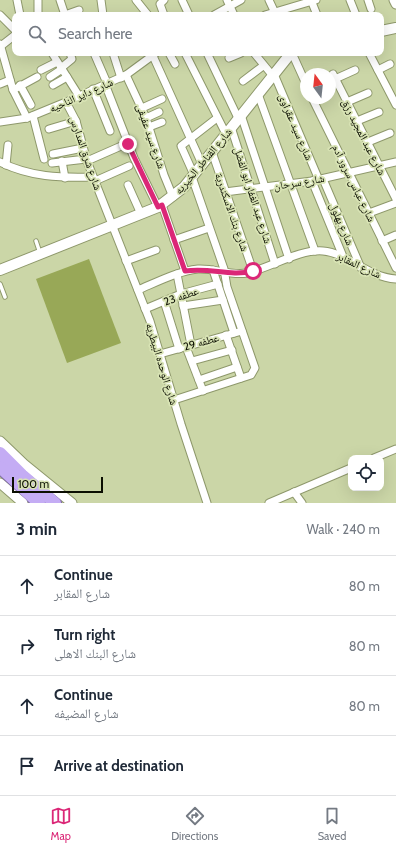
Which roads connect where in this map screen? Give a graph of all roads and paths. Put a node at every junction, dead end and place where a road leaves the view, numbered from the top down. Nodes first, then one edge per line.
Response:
1 (17, 0) edge
2 (38, 0) edge
3 (60, 0) edge
4 (101, 0) edge
5 (136, 0) edge
6 (182, 0) edge
7 (241, 0) edge
8 (270, 0) edge
9 (312, 0) edge
10 (350, 0) edge
11 (368, 0) edge
12 (394, 0) edge
13 (161, 1) edge
14 (228, 3) edge
15 (396, 4) edge
16 (371, 9) dead end
17 (79, 10) dead end
18 (19, 12) edge
19 (38, 12) edge
20 (64, 12) edge
21 (73, 12) edge
22 (103, 12) edge
23 (146, 12) edge
24 (163, 12) edge
25 (188, 12) edge
26 (218, 12) edge
27 (232, 12) edge
28 (275, 12) edge
29 (278, 12) edge
30 (316, 12) edge
31 (355, 12) edge
32 (0, 15) edge
33 (12, 27) edge
34 (396, 28) edge
35 (384, 30) edge
36 (12, 38) edge
37 (0, 45) edge
38 (54, 56) edge
39 (71, 56) edge
40 (95, 56) edge
41 (114, 56) edge
42 (152, 56) edge
43 (156, 56) edge
44 (172, 56) edge
45 (186, 56) edge
46 (208, 56) edge
47 (234, 56) edge
48 (256, 56) edge
49 (289, 56) edge
50 (293, 56) edge
51 (371, 56) edge
52 (229, 58) dead end
53 (175, 64) dead end
54 (390, 64) dead end
55 (60, 66) junction
56 (263, 66) junction
57 (41, 70) dead end
58 (355, 70) dead end
59 (378, 70) junction
60 (300, 71) edge
61 (273, 75) junction
62 (50, 76) dead end
63 (124, 76) junction
64 (37, 77) dead end
65 (67, 77) junction
66 (10, 80) junction
67 (243, 81) dead end
68 (0, 84) edge
69 (106, 84) junction
70 (53, 85) dead end
71 (20, 86) junction
72 (93, 89) junction
73 (13, 90) junction
74 (368, 93) dead end
75 (258, 94) junction
76 (79, 96) junction
77 (162, 99) dead end
78 (66, 102) junction
79 (347, 102) junction
80 (315, 104) edge
81 (31, 105) dead end
82 (396, 105) edge
83 (142, 108) junction
84 (159, 112) dead end
85 (379, 112) dead end
86 (30, 117) junction
87 (239, 117) junction
88 (146, 118) junction
89 (218, 118) junction
90 (76, 121) junction
91 (0, 122) edge
92 (162, 122) dead end
93 (357, 122) junction
94 (149, 127) junction
95 (49, 129) dead end
96 (110, 131) dead end
97 (229, 131) junction
98 (390, 133) dead end
99 (190, 138) junction
100 (368, 142) junction
101 (128, 144) junction
102 (8, 145) dead end
103 (83, 148) junction
104 (212, 152) junction
105 (53, 154) dead end
106 (44, 159) dead end
107 (86, 160) junction
108 (62, 162) junction
109 (396, 162) edge
110 (52, 163) dead end
111 (3, 164) edge
112 (202, 164) junction
113 (128, 166) dead end
114 (379, 167) junction
115 (349, 173) junction
116 (193, 176) junction
117 (65, 178) junction
118 (94, 179) junction
119 (318, 180) junction
120 (291, 184) junction
121 (128, 185) dead end
122 (265, 188) junction
123 (252, 189) junction
124 (225, 192) junction
125 (173, 197) junction
126 (396, 199) edge
127 (396, 203) edge
128 (160, 206) junction
129 (369, 213) junction
130 (141, 214) junction
131 (113, 226) junction
132 (209, 228) junction
133 (396, 235) edge
134 (174, 240) junction
135 (36, 241) dead end
136 (382, 241) junction
137 (156, 250) dead end
138 (315, 251) junction
139 (41, 254) junction
140 (344, 258) junction
141 (289, 259) junction
142 (126, 261) junction
143 (275, 264) junction
144 (395, 265) edge
145 (362, 268) junction
146 (0, 270) edge
147 (213, 270) junction
148 (185, 271) junction
149 (253, 271) junction
150 (224, 272) junction
151 (178, 274) junction
152 (396, 279) edge
153 (0, 284) edge
154 (218, 284) junction
155 (138, 290) junction
156 (181, 294) junction
157 (6, 297) dead end
158 (223, 300) junction
159 (164, 301) junction
160 (183, 306) junction
161 (145, 309) junction
162 (242, 330) junction
163 (230, 334) junction
164 (185, 347) junction
165 (232, 350) junction
166 (160, 354) junction
167 (192, 361) junction
168 (238, 367) junction
169 (241, 378) junction
170 (199, 380) junction
171 (203, 391) junction
172 (174, 400) junction
173 (0, 441) edge
174 (396, 449) edge
175 (0, 453) edge
176 (381, 455) edge
177 (0, 467) edge
178 (348, 469) edge
179 (0, 483) edge
180 (294, 492) junction
181 (22, 503) edge
182 (39, 503) edge
183 (55, 503) edge
184 (72, 503) edge
185 (207, 503) edge
186 (269, 503) edge
187 (302, 503) edge

1 - 18 street
2 - 19 street
3 - 20 street
4 - 22 street
5 - 23 street
6 - 25 street
7 - 14 street
8 - 28 street
9 - 29 street
9 - 30 street
10 - 31 street
11 - 16 street
12 - 15 street
13 - 24 street
14 - 26 street
14 - 27 street
17 - 21 street
32 - 33 street
34 - 35 main road
36 - 37 street
37 - 66 street
38 - 55 street
39 - 55 street
40 - 69 street
41 - 63 street, شارع سيد عفيفى
42 - 63 street, شارع داير الناحيه
43 - 99 street
44 - 53 street
45 - 89 street, شارع عبد الغفار ابو الفضل
46 - 87 street
47 - 52 street
48 - 56 street
49 - 61 main road, شارع القناطر الخيريه
50 - 60 street
51 - 59 street
54 - 59 street
55 - 57 street
55 - 62 street
55 - 65 street
56 - 61 street
56 - 67 street
58 - 79 street, شارع عبد المجيد رزق
59 - 82 street
61 - 75 main road, شارع القناطر الخيريه
61 - 119 street, شارع سيد عقراوى
63 - 69 street, شارع داير الناحيه
63 - 83 street, شارع سيد عفيفى
64 - 71 street
65 - 70 street
65 - 76 street
66 - 68 street
66 - 73 street
69 - 72 street, شارع داير الناحيه
69 - 101 street
71 - 73 street
71 - 81 street
72 - 76 street, شارع داير الناحيه
72 - 96 street
73 - 86 street
74 - 79 street
75 - 87 main road, شارع القناطر الخيريه
75 - 120 street
76 - 78 street, شارع داير الناحيه
77 - 83 street
78 - 86 street, شارع داير الناحيه
78 - 90 street, شارع شرق المدارس
79 - 93 street, شارع عبد المجيد رزق
80 - 115 street, شارع عباس سرور آدم
83 - 88 street, شارع سيد عفيفى
84 - 88 street
85 - 93 street
86 - 91 street, شارع داير الناحيه
86 - 106 street
87 - 97 main road, شارع القناطر الخيريه
87 - 122 street
88 - 94 street, شارع سيد عفيفى
89 - 97 street, شارع عبد الغفار ابو الفضل
89 - 99 street
90 - 95 street
90 - 103 street, شارع شرق المدارس
92 - 94 street
93 - 100 street, شارع عبد المجيد رزق
94 - 125 street, شارع سيد عفيفى
97 - 104 main road, شارع القناطر الخيريه
97 - 123 street, شارع عبد الغفار ابو الفضل
98 - 100 street
99 - 112 street
99 - 116 street
100 - 114 street, شارع عبد المجيد رزق
101 - 107 street
101 - 128 street
102 - 111 street
103 - 105 street
103 - 107 street, شارع شرق المدارس
104 - 112 main road, شارع القناطر الخيريه
104 - 124 street, شارع بنك الاسكندرية
107 - 108 street
107 - 118 street, شارع شرق المدارس
108 - 110 street
108 - 117 street
109 - 114 street, شارع سرحان
111 - 117 street
112 - 116 main road, شارع القناطر الخيريه
113 - 118 street
114 - 115 street, شارع سرحان
114 - 126 street, شارع عبد المجيد رزق
115 - 119 street, شارع سرحان
115 - 129 street, شارع عباس سرور آدم
116 - 125 main road, شارع القناطر الخيريه
116 - 132 street
117 - 118 street
118 - 131 street, شارع شرق المدارس
119 - 120 street, شارع سرحان
119 - 140 street
119 - 145 street, شارع بهلول
120 - 122 street, شارع سرحان
120 - 138 street
121 - 130 street
122 - 123 street, شارع سرحان
122 - 141 street
123 - 124 street, شارع سرحان
123 - 143 street, شارع عبد الغفار ابو الفضل
124 - 149 street, شارع بنك الاسكندرية
125 - 128 main road, شارع القناطر الخيريه
127 - 129 street
128 - 130 main road, شارع القناطر الخيريه
128 - 134 street
129 - 136 street, شارع عباس سرور آدم
130 - 131 main road, شارع القناطر الخيريه
131 - 139 main road, شارع القناطر الخيريه
131 - 142 street, شارع الوحده البيطريه
132 - 134 street
132 - 150 street
133 - 136 street
134 - 148 street
135 - 139 lane
136 - 144 street, شارع عباس سرور آدم
137 - 142 street
138 - 140 street, شارع المقابر
138 - 141 street, شارع المقابر
139 - 146 main road, شارع القناطر الخيريه
140 - 145 street, شارع المقابر
141 - 143 street, شارع المقابر
142 - 155 street, شارع الوحده البيطريه
143 - 149 street, شارع المقابر
145 - 152 street, شارع المقابر
147 - 148 street, شارع المقابر
147 - 150 street, شارع المقابر
147 - 154 street
148 - 151 street, شارع المقابر
149 - 150 street, شارع المقابر
150 - 162 street
151 - 155 street, شارع المقابر
151 - 156 street
153 - 157 lane
154 - 156 street, عطفه 23
154 - 158 street
155 - 161 street, شارع الوحده البيطريه
156 - 159 street, عطفه 23
156 - 160 street
158 - 160 street
158 - 163 street
159 - 161 street, عطفه 23
159 - 164 street
160 - 164 street
161 - 166 street, شارع الوحده البيطريه
162 - 163 street, عطفه 29
162 - 169 street
163 - 164 street, عطفه 29
163 - 165 street
164 - 166 street, عطفه 29
164 - 167 street
165 - 167 street
165 - 168 street
166 - 172 street, شارع الوحده البيطريه
167 - 170 street
168 - 169 street
168 - 170 street
169 - 171 street
170 - 171 street
171 - 172 street
172 - 185 street, شارع الوحده البيطريه
173 - 184 street
174 - 176 street
175 - 183 highway
177 - 182 highway
178 - 180 street
179 - 181 street
180 - 186 street
180 - 187 street

